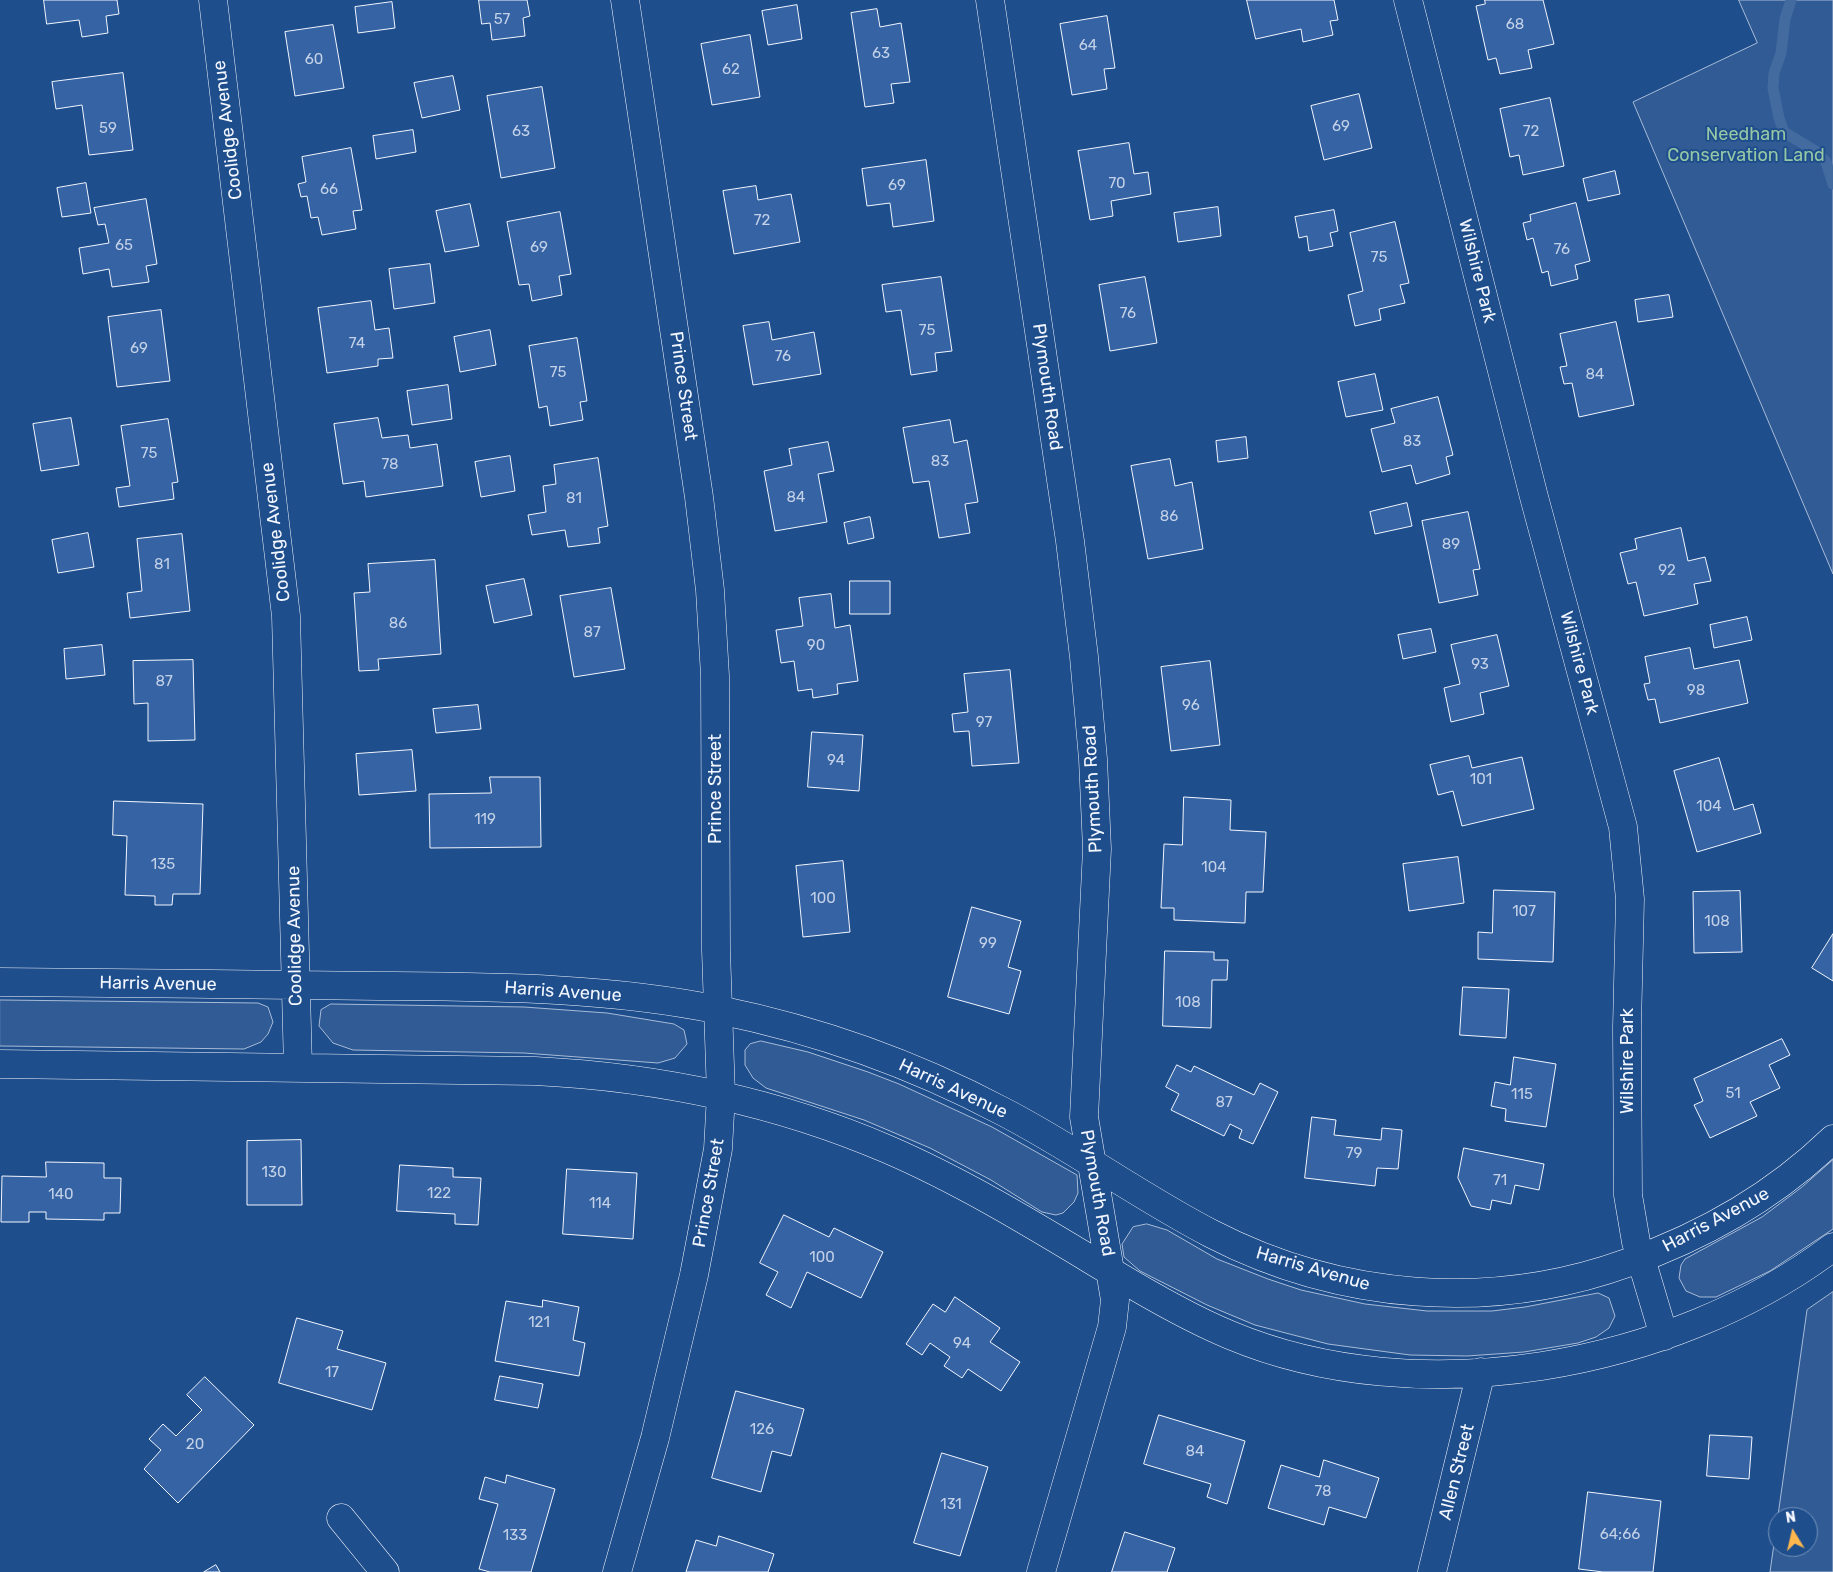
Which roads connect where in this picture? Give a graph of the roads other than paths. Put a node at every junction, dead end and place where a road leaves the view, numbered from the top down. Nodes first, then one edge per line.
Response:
1 (213, 0) edge
2 (625, 0) edge
3 (990, 0) edge
4 (1408, 0) edge
5 (0, 982) edge
6 (296, 985) junction
7 (718, 1010) junction
8 (0, 1064) edge
9 (298, 1067) junction
10 (722, 1095) junction
11 (1833, 1139) edge
12 (1091, 1163) junction
13 (1833, 1247) edge
14 (1640, 1258) junction
15 (1112, 1272) junction
16 (1664, 1336) junction
17 (1481, 1372) junction
18 (341, 1518) dead end
19 (385, 1572) edge
20 (617, 1572) edge
21 (1041, 1572) edge
22 (1432, 1572) edge

1 - 6 street, Coolidge Avenue
2 - 7 street, Prince Street
3 - 12 street, Plymouth Road
4 - 14 street, Wilshire Park
5 - 6 street, Harris Avenue
6 - 7 street, Harris Avenue
6 - 9 street, Coolidge Avenue
7 - 10 street, Prince Street
7 - 12 street, Harris Avenue
8 - 9 street
9 - 10 street
10 - 15 street
10 - 20 street, Prince Street
11 - 14 street, Harris Avenue
12 - 14 street, Harris Avenue
12 - 15 street, Plymouth Road
13 - 16 street
14 - 16 street, Wilshire Park
15 - 17 street
15 - 21 street, Plymouth Road
16 - 17 street
17 - 22 street, Allen Street
18 - 19 street

